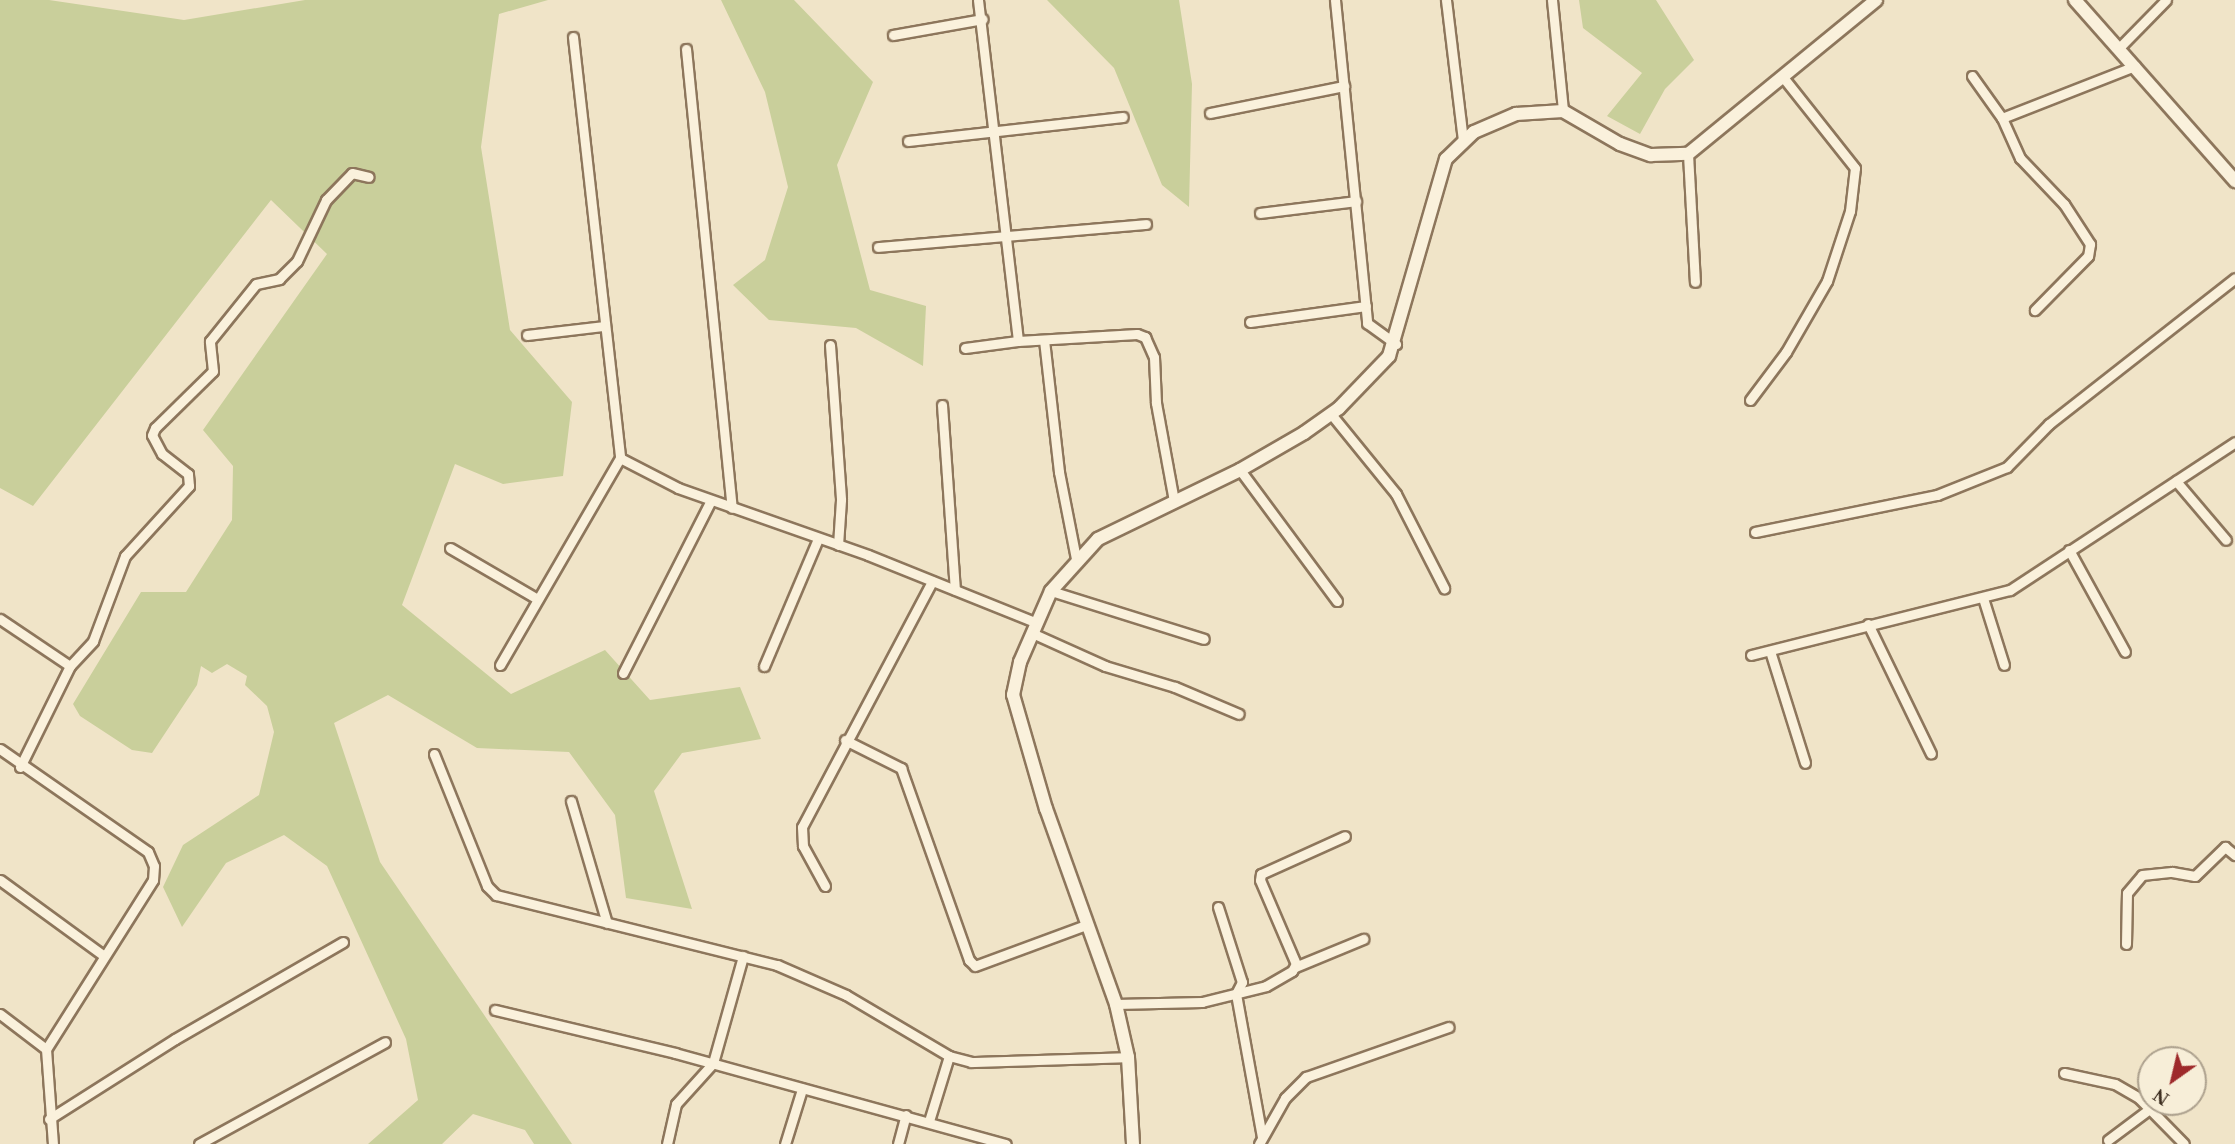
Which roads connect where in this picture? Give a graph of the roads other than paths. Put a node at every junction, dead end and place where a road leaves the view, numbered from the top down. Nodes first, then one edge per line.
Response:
1 (978, 0) edge
2 (1335, 0) edge
3 (1446, 0) edge
4 (1552, 0) edge
5 (1876, 0) edge
6 (2075, 0) edge
7 (2166, 0) edge
8 (982, 19) junction
9 (892, 35) dead end
10 (573, 37) dead end
11 (2119, 48) junction
12 (687, 49) dead end
13 (2135, 66) junction
14 (1972, 76) dead end
15 (1783, 77) junction
16 (1344, 86) junction
17 (1563, 111) junction
18 (1210, 113) dead end
19 (1123, 117) dead end
20 (2002, 118) junction
21 (995, 131) junction
22 (1463, 140) junction
23 (908, 141) dead end
24 (1688, 154) junction
25 (369, 177) dead end
26 (2235, 181) edge
27 (1356, 201) junction
28 (1260, 213) dead end
29 (1146, 224) dead end
30 (1005, 237) junction
31 (878, 247) dead end
32 (2235, 278) edge
33 (1695, 282) dead end
34 (1366, 306) junction
35 (2035, 310) dead end
36 (1250, 322) dead end
37 (604, 327) junction
38 (527, 335) dead end
39 (1044, 340) junction
40 (1018, 341) junction
41 (1396, 344) junction
42 (830, 345) dead end
43 (965, 348) dead end
44 (1750, 400) dead end
45 (942, 405) dead end
46 (1331, 414) junction
47 (2235, 442) edge
48 (620, 458) junction
49 (1240, 470) junction
50 (2176, 481) junction
51 (711, 500) junction
52 (1174, 501) junction
53 (732, 508) junction
54 (1755, 532) dead end
55 (817, 539) junction
56 (2226, 540) dead end
57 (838, 545) junction
58 (450, 548) dead end
59 (2070, 550) junction
60 (1076, 559) junction
61 (932, 581) junction
62 (1444, 589) dead end
63 (955, 590) junction
64 (1051, 591) junction
65 (536, 598) junction
66 (1983, 598) junction
67 (1337, 601) dead end
68 (0, 619) edge
69 (1868, 624) junction
70 (1034, 629) junction
71 (1204, 639) dead end
72 (1770, 651) junction
73 (2125, 652) dead end
74 (1751, 655) dead end
75 (2004, 665) dead end
76 (70, 666) junction
77 (500, 666) dead end
78 (764, 666) dead end
79 (623, 673) dead end
80 (1239, 714) dead end
81 (845, 740) junction
82 (0, 749) edge
83 (434, 754) dead end
84 (1931, 754) dead end
85 (1805, 763) dead end
86 (20, 766) junction
87 (571, 801) dead end
88 (1345, 836) dead end
89 (2235, 855) edge
90 (0, 880) edge
91 (825, 886) dead end
92 (1218, 908) dead end
93 (607, 923) junction
94 (1086, 925) junction
95 (1363, 939) dead end
96 (343, 942) dead end
97 (2126, 944) dead end
98 (103, 955) junction
99 (743, 956) junction
100 (1294, 967) junction
101 (1236, 994) junction
102 (1116, 1004) junction
103 (495, 1010) dead end
104 (0, 1014) edge
105 (1448, 1027) dead end
106 (385, 1042) dead end
107 (46, 1049) junction
108 (949, 1056) junction
109 (1128, 1057) junction
110 (713, 1063) junction
111 (2064, 1073) dead end
112 (802, 1089) junction
113 (2137, 1099) edge
114 (906, 1115) junction
115 (2140, 1116) edge
116 (2158, 1116) edge
117 (49, 1119) junction
118 (929, 1121) junction
119 (2108, 1140) dead end
120 (1260, 1141) edge
121 (1002, 1143) edge
122 (53, 1144) edge
123 (199, 1144) edge
124 (667, 1144) edge
125 (785, 1144) edge
126 (898, 1144) edge
127 (1133, 1144) edge
128 (2184, 1144) edge

1 - 8 street
2 - 16 street
3 - 22 street
4 - 17 street
5 - 15 street
6 - 11 street
7 - 11 street
8 - 9 street
8 - 21 street
10 - 37 street
11 - 13 street
12 - 53 street
13 - 20 street
13 - 26 street
14 - 20 street
15 - 24 street
15 - 44 street
16 - 18 street
16 - 27 street
17 - 22 street
17 - 24 street
19 - 21 street
20 - 35 street
21 - 23 street
21 - 30 street
22 - 41 street
24 - 33 street
25 - 76 street
27 - 28 street
27 - 34 street
29 - 30 street
30 - 31 street
30 - 40 street
32 - 54 street
34 - 36 street
34 - 41 street
37 - 38 street
37 - 48 street
39 - 40 street
39 - 52 street
39 - 60 street
40 - 43 street
41 - 46 street
42 - 57 street
45 - 63 street
46 - 49 street
46 - 62 street
47 - 50 street
48 - 51 street
48 - 65 street
49 - 52 street
49 - 67 street
50 - 56 street
50 - 59 street
51 - 53 street
51 - 79 street
52 - 60 street
53 - 55 street
55 - 57 street
55 - 78 street
57 - 61 street
58 - 65 street
59 - 66 street
59 - 73 street
60 - 64 street
61 - 63 street
61 - 81 street
63 - 70 street
64 - 70 street
64 - 71 street
65 - 77 street
66 - 69 street
66 - 75 street
68 - 76 street
69 - 72 street
69 - 84 street
70 - 80 street
70 - 94 street
72 - 74 street
72 - 85 street
76 - 86 street
81 - 91 street
81 - 94 street
82 - 86 street
83 - 93 street
86 - 98 street
87 - 93 street
88 - 100 street
89 - 97 street
90 - 98 street
92 - 101 street
93 - 99 street
94 - 102 street
95 - 100 street
96 - 117 street
98 - 107 street
99 - 108 street
99 - 110 street
100 - 101 street
101 - 102 street
101 - 120 street
102 - 109 street
103 - 110 street
104 - 107 street
105 - 120 street
106 - 123 street
107 - 117 street
108 - 109 street
108 - 118 street
109 - 127 street
110 - 112 street
110 - 124 street
111 - 113 street
112 - 114 street
112 - 125 street
114 - 118 street
114 - 126 street
115 - 119 street
116 - 128 street
117 - 122 street
118 - 121 street

